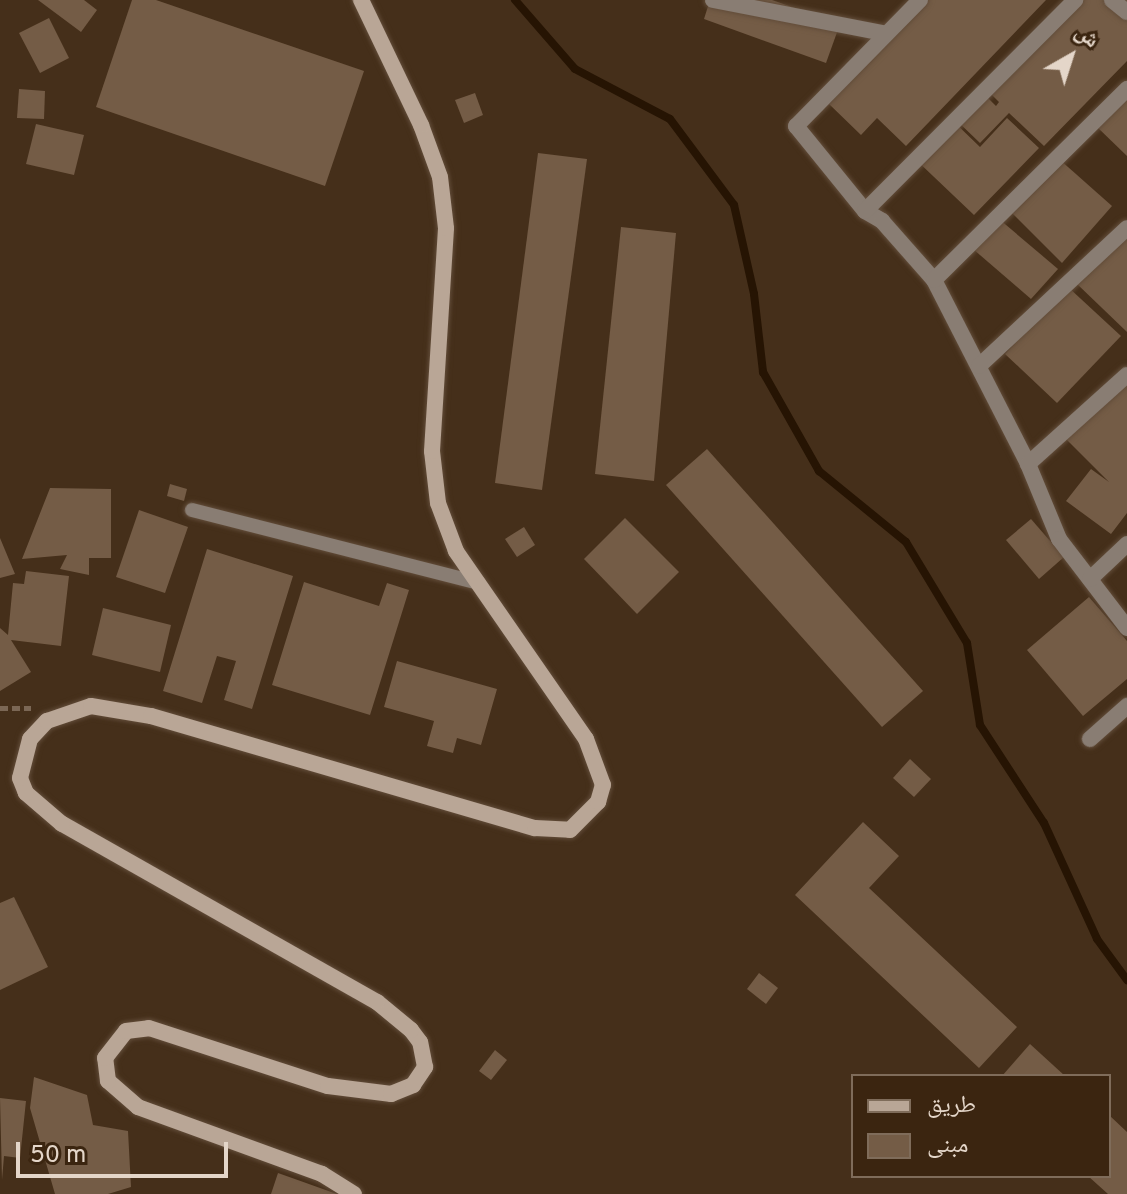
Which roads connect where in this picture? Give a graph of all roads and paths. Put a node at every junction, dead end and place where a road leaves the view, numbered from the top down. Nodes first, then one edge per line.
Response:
1 (361, 0) edge
2 (713, 0) edge
3 (920, 0) edge
4 (1075, 0) edge
5 (1112, 0) edge
6 (1127, 12) edge
7 (883, 33) junction
8 (1127, 89) edge
9 (865, 211) junction
10 (1127, 228) edge
11 (934, 280) junction
12 (979, 366) junction
13 (1127, 375) edge
14 (1028, 464) junction
15 (192, 510) dead end
16 (1127, 544) edge
17 (1090, 579) junction
18 (479, 583) junction
19 (1127, 628) edge
20 (1127, 706) edge
21 (1090, 739) dead end
22 (354, 1194) edge

1 - 18 main road
2 - 7 street
3 - 7 street
4 - 9 street
5 - 6 street
7 - 9 street
8 - 11 street
9 - 11 street
10 - 12 street
11 - 12 street
12 - 14 street
13 - 14 street
14 - 17 street
15 - 18 lane
16 - 17 street
17 - 19 street
18 - 22 main road
20 - 21 street

